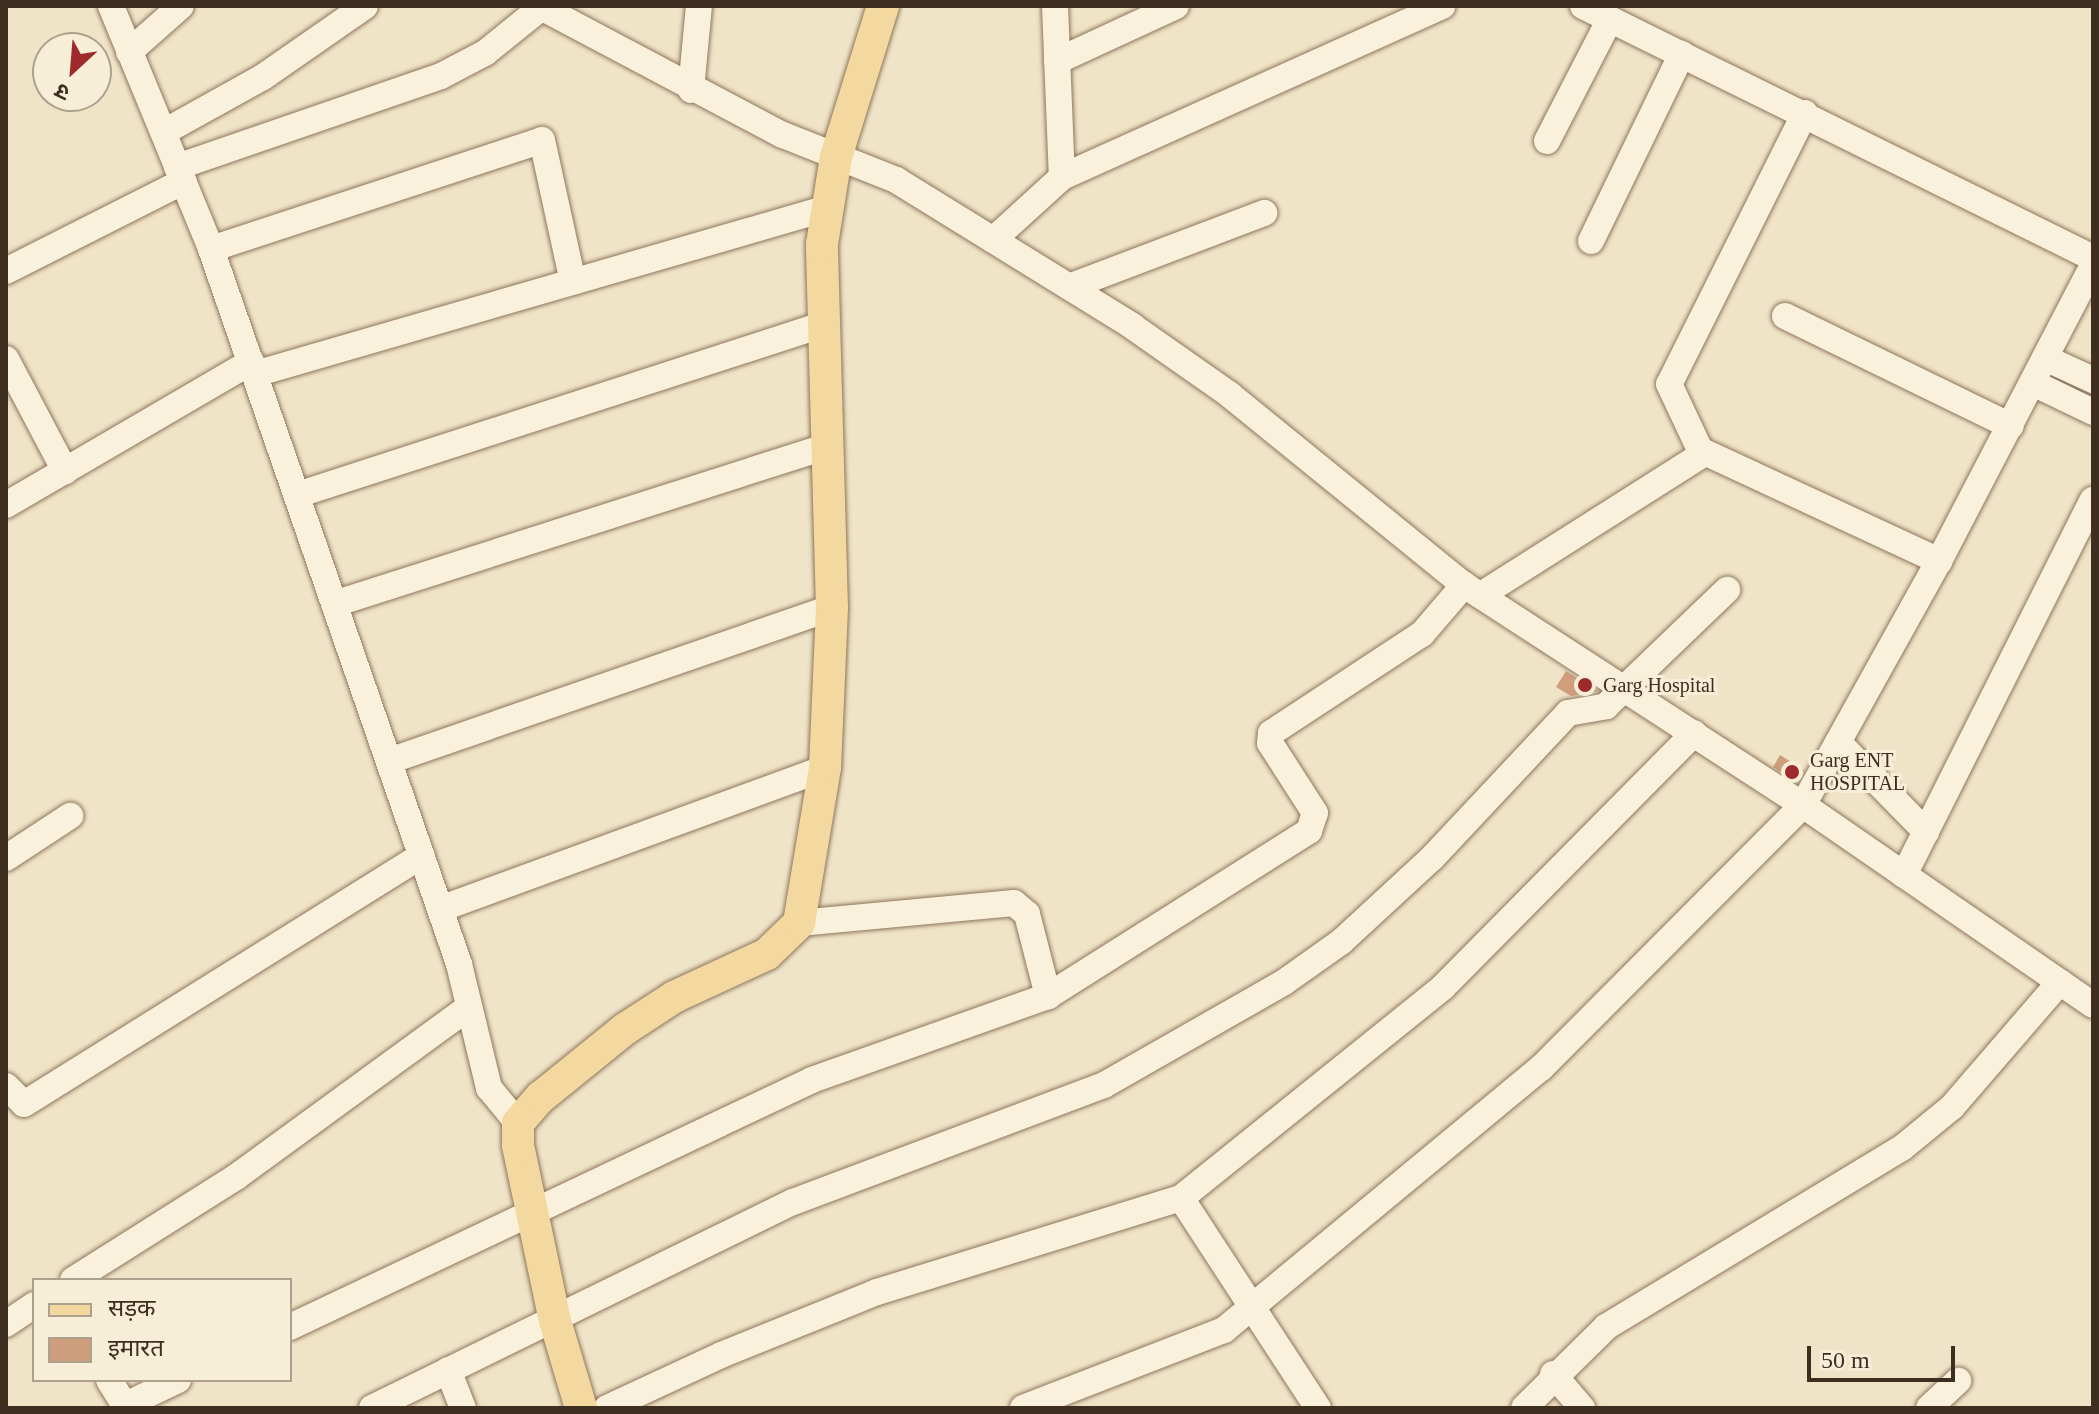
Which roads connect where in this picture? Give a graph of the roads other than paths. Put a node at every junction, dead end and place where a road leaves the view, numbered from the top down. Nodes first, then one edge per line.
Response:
1 (111, 6) edge
2 (181, 6) edge
3 (365, 6) edge
4 (542, 6) edge
5 (699, 6) edge
6 (883, 6) edge
7 (1055, 6) edge
8 (1176, 6) edge
9 (1442, 6) edge
10 (1583, 6) edge
11 (1610, 19) junction
12 (129, 52) junction
13 (1682, 54) junction
14 (1057, 61) junction
15 (691, 90) junction
16 (1805, 113) junction
17 (164, 132) junction
18 (1547, 141) dead end
19 (836, 157) junction
20 (181, 174) junction
21 (1062, 177) junction
22 (828, 208) junction
23 (1264, 213) dead end
24 (993, 240) junction
25 (1591, 241) dead end
26 (211, 249) junction
27 (2093, 258) edge
28 (2093, 265) edge
29 (6, 271) edge
30 (573, 282) junction
31 (1069, 287) junction
32 (1785, 316) dead end
33 (825, 324) junction
34 (2045, 358) junction
35 (6, 359) edge
36 (253, 368) junction
37 (2093, 380) edge
38 (2033, 383) junction
39 (2093, 412) edge
40 (2011, 426) junction
41 (828, 446) junction
42 (1705, 453) junction
43 (65, 471) junction
44 (297, 495) junction
45 (2093, 500) edge
46 (6, 505) edge
47 (1939, 561) junction
48 (1472, 590) junction
49 (1727, 590) dead end
50 (334, 604) junction
51 (832, 608) junction
52 (1627, 688) junction
53 (1694, 733) junction
54 (1838, 742) junction
55 (389, 761) junction
56 (825, 768) junction
57 (1803, 805) junction
58 (70, 816) dead end
59 (1926, 832) junction
60 (422, 855) junction
61 (6, 858) edge
62 (1904, 875) junction
63 (440, 909) junction
64 (799, 923) junction
65 (2060, 982) junction
66 (1048, 996) junction
67 (2093, 1005) edge
68 (469, 1007) junction
69 (6, 1086) edge
70 (518, 1123) junction
71 (1181, 1198) junction
72 (534, 1212) junction
73 (76, 1278) edge
74 (1251, 1304) junction
75 (32, 1306) edge
76 (555, 1321) junction
77 (6, 1324) edge
78 (292, 1326) edge
79 (448, 1370) junction
80 (1553, 1374) junction
81 (1958, 1381) dead end
82 (110, 1382) edge
83 (174, 1382) edge
84 (372, 1408) edge
85 (463, 1408) edge
86 (581, 1408) edge
87 (607, 1408) edge
88 (1023, 1408) edge
89 (1318, 1408) edge
90 (1524, 1408) edge
91 (1582, 1408) edge
92 (1929, 1408) edge

1 - 12 street
2 - 12 street
3 - 17 street
4 - 15 street
4 - 20 street
5 - 15 street
6 - 19 main road
7 - 14 street
8 - 14 street
9 - 21 street
10 - 11 street
11 - 13 street
11 - 18 street
12 - 17 street
13 - 16 street
13 - 25 street
14 - 21 street
15 - 19 street
16 - 27 street
16 - 42 street
17 - 20 street
19 - 22 main road
19 - 24 street
20 - 26 street
20 - 29 street
21 - 24 street
22 - 30 street
22 - 33 main road
23 - 31 street
24 - 31 street
26 - 30 street
26 - 36 street
28 - 34 street
30 - 36 street
31 - 48 street
32 - 40 street
33 - 41 main road
33 - 44 street
34 - 37 street
34 - 38 street
35 - 43 street
36 - 43 street
36 - 44 street
38 - 39 street
38 - 40 street
40 - 47 street
41 - 50 street
41 - 51 main road
42 - 47 street
42 - 48 street
43 - 46 street
44 - 50 street
45 - 59 street
47 - 54 street
48 - 52 street
48 - 66 street
49 - 52 street
50 - 55 street
51 - 55 street
51 - 56 main road
52 - 53 street
52 - 76 street
53 - 57 street
53 - 71 street
54 - 57 street
54 - 59 street
55 - 60 street
56 - 63 street
56 - 64 main road
57 - 62 street
57 - 74 street
58 - 61 street
59 - 62 street
60 - 63 street
60 - 69 street
62 - 65 street
63 - 68 street
64 - 66 street
64 - 70 main road
65 - 67 street
65 - 80 street
66 - 72 street
68 - 70 street
68 - 73 street
70 - 72 main road
71 - 74 street
71 - 87 street
72 - 76 main road
72 - 78 street
74 - 88 street
74 - 89 street
75 - 77 street
76 - 79 street
76 - 86 main road
79 - 84 street
79 - 85 street
80 - 90 street
80 - 91 street
81 - 92 street
82 - 83 street

